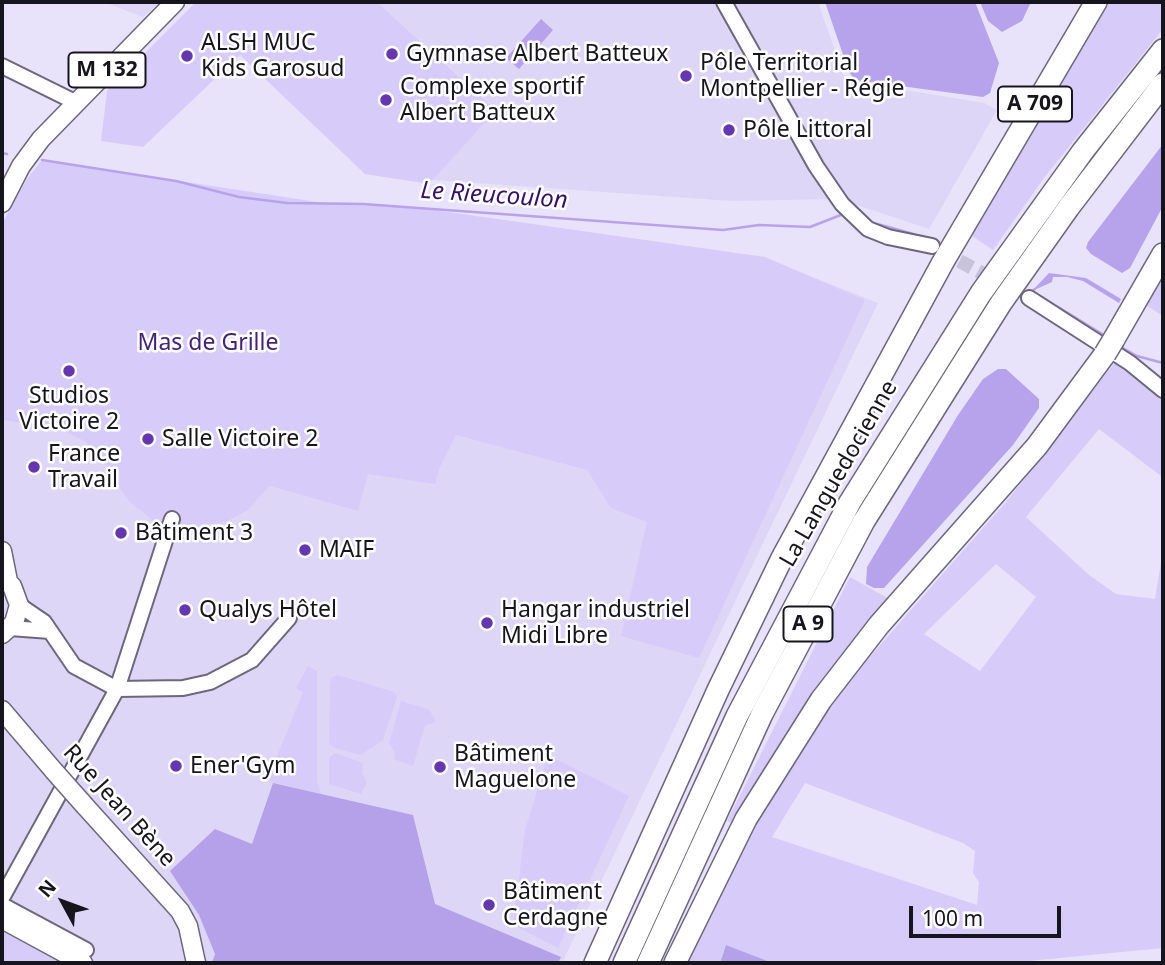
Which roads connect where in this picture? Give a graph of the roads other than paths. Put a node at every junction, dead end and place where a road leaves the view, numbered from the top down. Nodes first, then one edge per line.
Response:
1 (175, 2) edge
2 (724, 2) edge
3 (1096, 2) edge
4 (1163, 50) edge
5 (2, 66) edge
6 (1163, 84) edge
7 (75, 102) junction
8 (2, 203) edge
9 (932, 246) tunnel mouth
10 (1163, 254) edge
11 (1029, 298) tunnel mouth
12 (1163, 390) edge
13 (172, 519) dead end
14 (2, 551) edge
15 (5, 579) edge
16 (19, 605) junction
17 (289, 618) dead end
18 (4, 632) edge
19 (50, 632) junction
20 (117, 689) junction
21 (2, 710) edge
22 (2, 898) edge
23 (2, 905) edge
24 (2, 919) edge
25 (85, 956) edge
26 (193, 963) edge
27 (595, 963) edge
28 (624, 963) edge
29 (648, 963) edge
30 (676, 963) edge

1 - 7 main road, M 132
2 - 9 street
3 - 27 highway, A 709
4 - 28 highway, La Languedocienne / A 9
5 - 7 street
6 - 29 highway, La Languedocienne / A 9
7 - 8 main road, M 132
10 - 30 highway
11 - 12 street
13 - 20 street
14 - 15 main road
15 - 16 main road
16 - 18 main road
16 - 19 street
17 - 20 street
18 - 19 street
19 - 20 street
20 - 22 street
21 - 26 main road, Rue Jean Bène, bridge
23 - 25 street
24 - 25 main road

